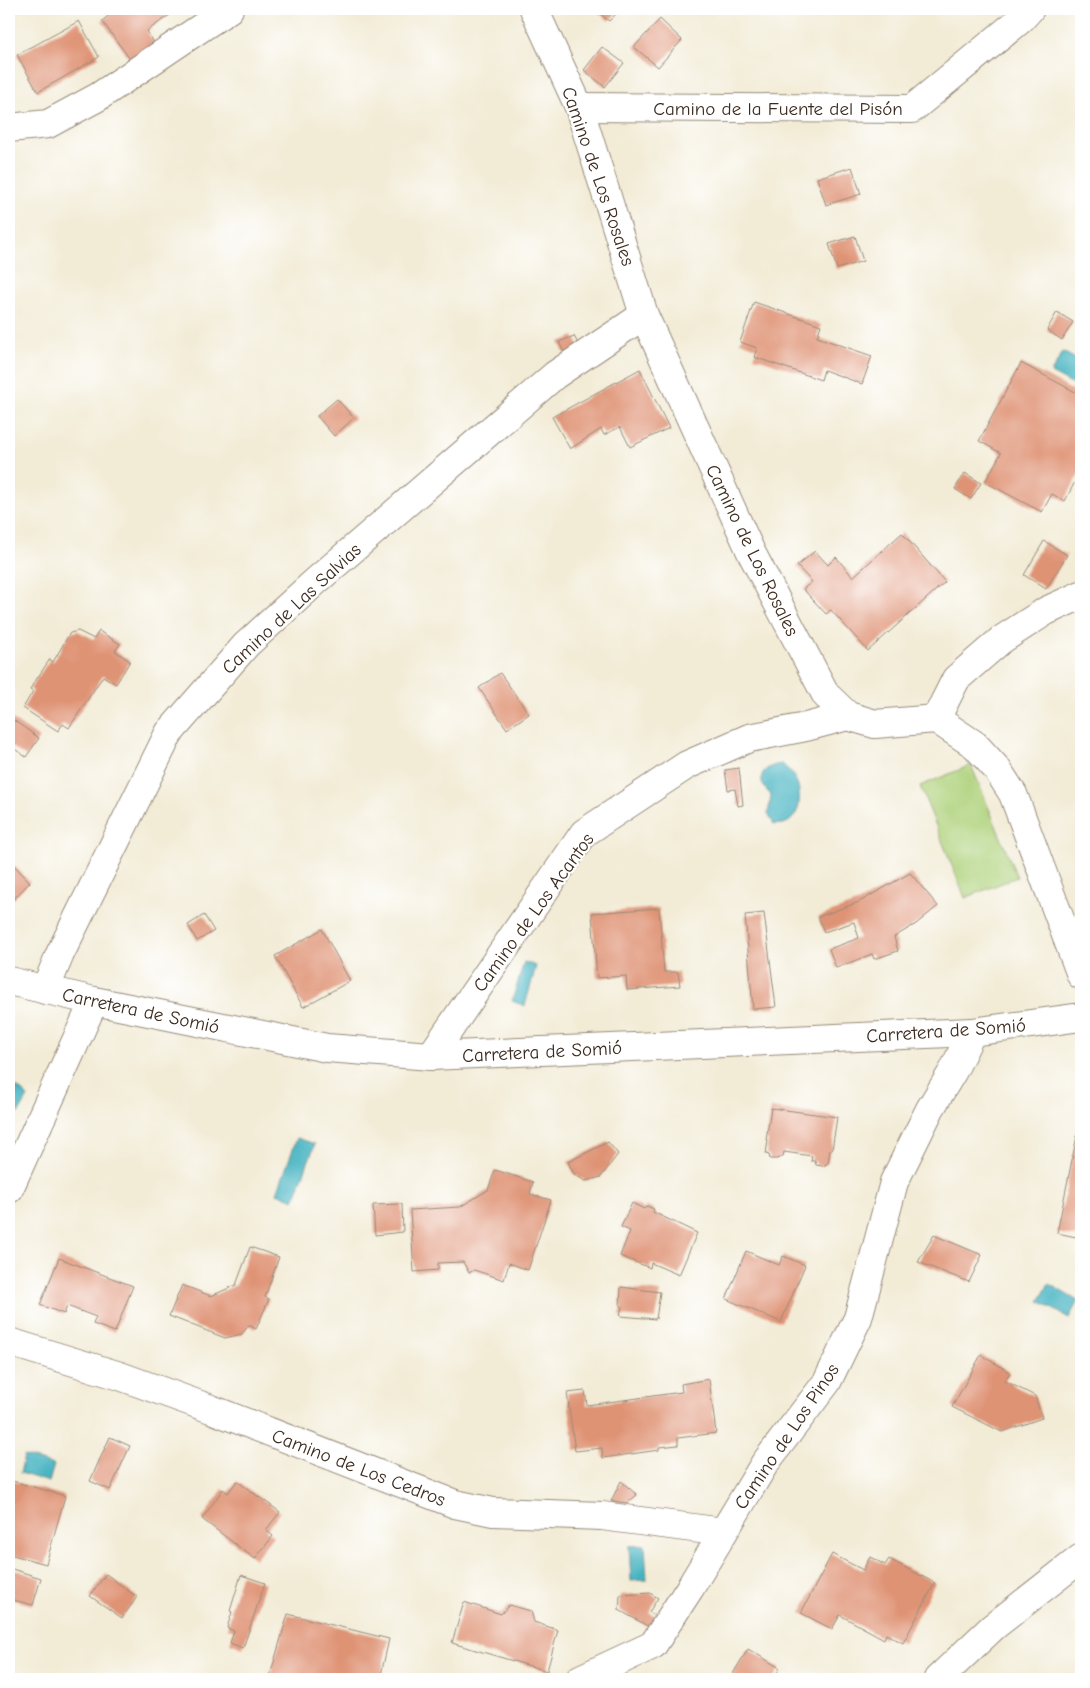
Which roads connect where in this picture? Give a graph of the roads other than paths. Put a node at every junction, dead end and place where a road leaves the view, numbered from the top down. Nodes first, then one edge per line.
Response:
1 (228, 9) edge
2 (534, 9) edge
3 (1030, 9) edge
4 (579, 107) junction
5 (9, 128) edge
6 (644, 315) junction
7 (1081, 595) edge
8 (848, 716) junction
9 (936, 719) junction
10 (1081, 975) edge
11 (9, 981) edge
12 (45, 990) junction
13 (94, 1001) junction
14 (1081, 1017) edge
15 (972, 1032) junction
16 (431, 1056) junction
17 (9, 1188) edge
18 (9, 1342) edge
19 (723, 1532) junction
20 (1081, 1558) edge
21 (580, 1679) edge
22 (938, 1679) edge

1 - 5 street
2 - 4 street, Camino de Los Rosales
3 - 4 street, Camino de la Fuente del Pisón
4 - 6 street, Camino de Los Rosales
6 - 8 street, Camino de Los Rosales
6 - 12 street, Camino de Las Salvias
7 - 9 street
8 - 9 street, Camino de Los Rosales
8 - 16 street, Camino de Los Acantos
9 - 10 street
11 - 12 street, Carretera de Somió
12 - 13 street, Carretera de Somió
13 - 16 street, Carretera de Somió
13 - 17 street
14 - 15 street, Carretera de Somió
15 - 16 street, Carretera de Somió
15 - 19 street, Camino de Los Pinos
18 - 19 street, Camino de Los Cedros
19 - 21 street, Camino de Los Pinos
20 - 22 street

